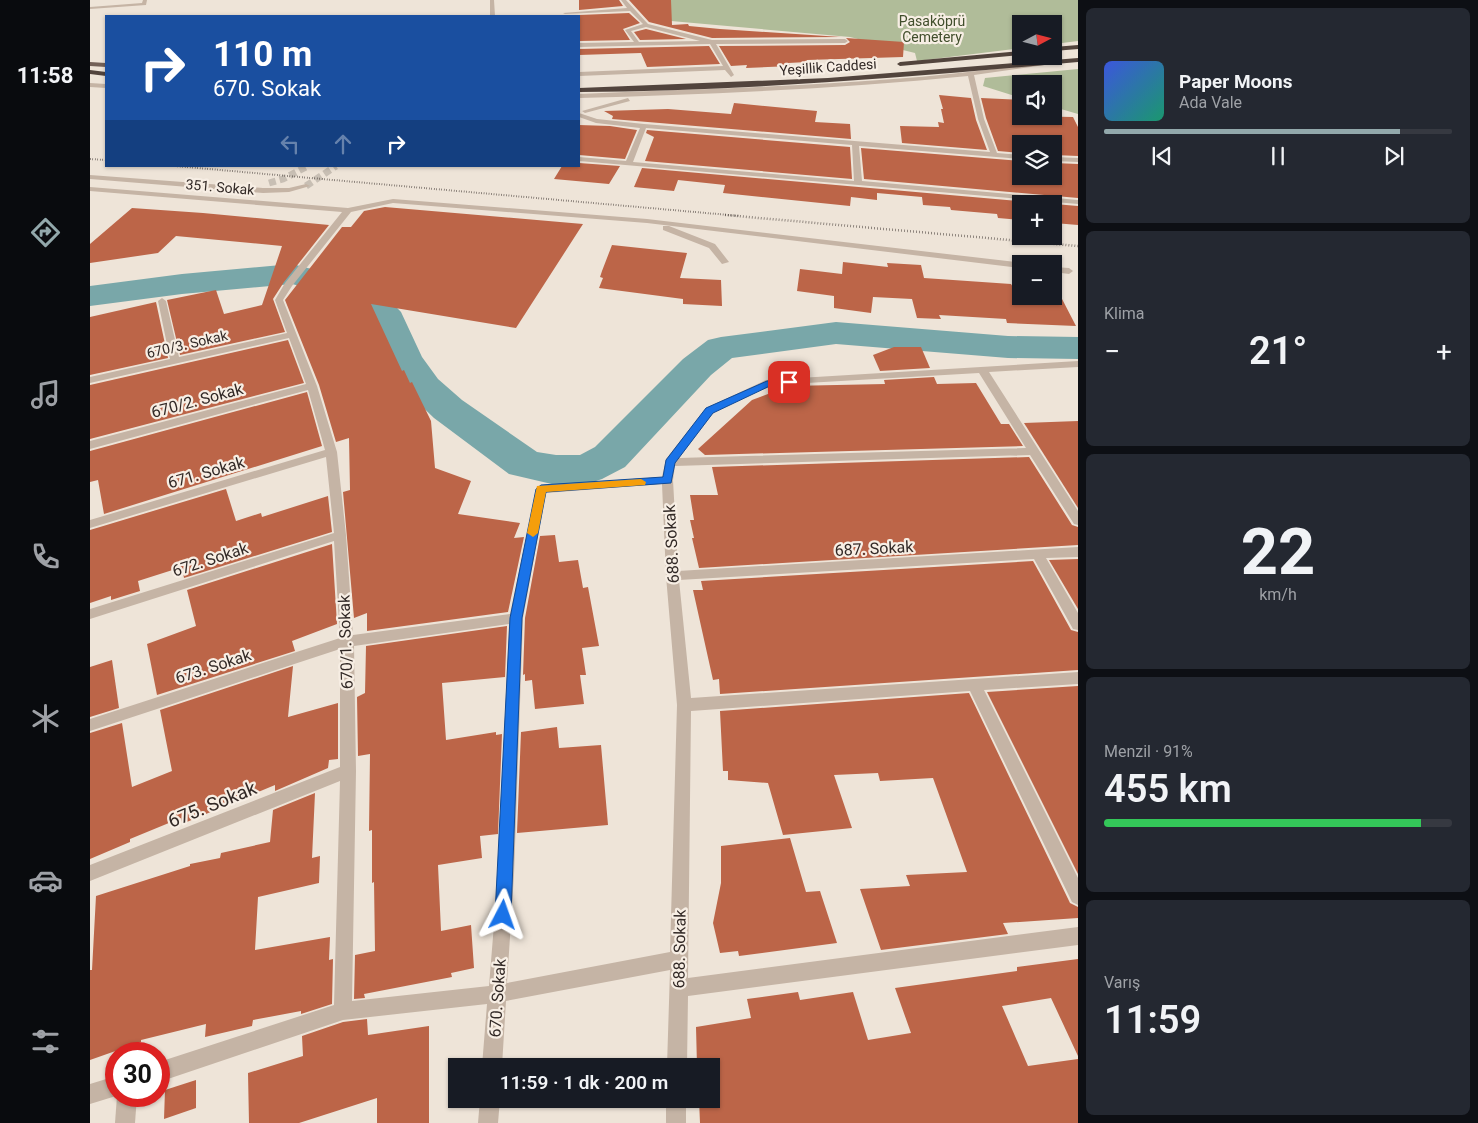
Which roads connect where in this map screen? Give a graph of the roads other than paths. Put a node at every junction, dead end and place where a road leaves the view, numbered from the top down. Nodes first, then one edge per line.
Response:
1 (492, 0) edge
2 (623, 0) edge
3 (145, 2) edge
4 (90, 4) edge
5 (566, 6) dead end
6 (631, 9) junction
7 (565, 14) edge
8 (493, 15) edge
9 (646, 25) junction
10 (846, 41) dead end
11 (712, 42) junction
12 (637, 43) junction
13 (580, 45) edge
14 (1078, 47) edge
15 (1062, 48) edge
16 (1012, 54) edge
17 (1078, 60) edge
18 (1062, 61) edge
19 (90, 64) edge
20 (105, 65) edge
21 (888, 65) dead end
22 (1018, 65) edge
23 (1034, 65) edge
24 (90, 72) edge
25 (729, 72) junction
26 (105, 74) edge
27 (580, 74) edge
28 (740, 74) dead end
29 (971, 74) junction
30 (90, 80) edge
31 (582, 80) edge
32 (105, 81) edge
33 (90, 85) edge
34 (105, 86) edge
35 (582, 93) edge
36 (652, 94) junction
37 (581, 113) edge
38 (644, 126) junction
39 (855, 143) junction
40 (994, 155) junction
41 (1012, 156) edge
42 (580, 159) edge
43 (1062, 159) edge
44 (1078, 160) edge
45 (629, 163) junction
46 (90, 171) edge
47 (90, 177) edge
48 (858, 182) junction
49 (269, 183) tunnel mouth
50 (306, 186) tunnel mouth
51 (90, 189) edge
52 (1078, 202) edge
53 (348, 210) junction
54 (647, 221) junction
55 (725, 262) dead end
56 (1012, 264) edge
57 (1062, 270) edge
58 (1069, 271) dead end
59 (162, 301) dead end
60 (291, 335) junction
61 (175, 360) junction
62 (1078, 364) edge
63 (982, 371) junction
64 (90, 380) edge
65 (312, 386) junction
66 (90, 445) edge
67 (1033, 451) junction
68 (331, 452) junction
69 (670, 462) junction
70 (667, 480) junction
71 (1078, 522) edge
72 (90, 524) edge
73 (340, 535) junction
74 (1078, 552) edge
75 (1038, 555) junction
76 (672, 576) junction
77 (90, 614) edge
78 (516, 618) junction
79 (1078, 625) edge
80 (347, 641) junction
81 (1078, 678) edge
82 (974, 685) junction
83 (684, 705) junction
84 (90, 725) edge
85 (348, 771) junction
86 (90, 873) edge
87 (1078, 896) edge
88 (1078, 936) edge
89 (679, 959) junction
90 (678, 988) junction
91 (497, 994) junction
92 (343, 1010) junction
93 (493, 1058) edge
94 (677, 1058) edge
95 (170, 1068) edge
96 (105, 1089) edge
97 (90, 1094) edge
98 (126, 1107) edge
99 (489, 1108) edge
100 (676, 1108) edge
101 (125, 1123) edge
102 (488, 1123) edge
103 (676, 1123) edge

1 - 8 street
2 - 6 street
3 - 4 street
5 - 7 street
6 - 7 street
6 - 9 street
9 - 11 street
9 - 12 street
10 - 11 street
11 - 12 street
11 - 25 street
12 - 13 street
14 - 15 highway
16 - 21 highway, Yeşillik Caddesi
17 - 18 highway, Yeşillik Caddesi
19 - 20 main road
22 - 35 highway, Yeşillik Caddesi
23 - 29 street
24 - 26 highway
25 - 27 street
25 - 28 highway
25 - 31 highway
29 - 36 street
29 - 40 street
30 - 32 highway
31 - 35 street
33 - 34 street
35 - 36 street
35 - 37 street
36 - 37 street
37 - 38 street
38 - 39 street
38 - 45 street
39 - 40 street
39 - 48 street
40 - 41 street
42 - 45 street
43 - 44 street
45 - 48 street
46 - 49 street
47 - 50 street, 351. Sokak
48 - 52 street
51 - 53 street, 351. Sokak
53 - 54 street, 351. Sokak
53 - 60 street, 670/1. Sokak
54 - 55 street
54 - 56 street
57 - 58 street
59 - 61 street
60 - 61 street, 670/3. Sokak
60 - 65 street, 670/1. Sokak
61 - 64 street, 670/3. Sokak
62 - 63 street, 688. Sokak
63 - 67 street
63 - 69 street, 688. Sokak
65 - 66 street, 670/2. Sokak
65 - 68 street, 670/1. Sokak
67 - 69 street
67 - 71 street
68 - 72 street, 671. Sokak
68 - 73 street, 670/1. Sokak
69 - 70 street, 688. Sokak
70 - 76 street, 688. Sokak
70 - 78 street, 670. Sokak
73 - 77 street, 672. Sokak
73 - 80 street, 670/1. Sokak
74 - 75 street, 687. Sokak
75 - 76 street, 687. Sokak
75 - 79 street
76 - 83 street, 688. Sokak
78 - 80 street, 673. Sokak
78 - 91 street, 670. Sokak
80 - 84 street, 673. Sokak
80 - 85 street, 670/1. Sokak
81 - 82 street
82 - 83 street
82 - 87 street
83 - 89 street, 688. Sokak
85 - 86 street, 675. Sokak
85 - 92 street, 670/1. Sokak
88 - 90 street
89 - 90 street, 688. Sokak
89 - 91 street
90 - 94 street, 688. Sokak
91 - 92 street
91 - 93 street, 670. Sokak
92 - 95 street
96 - 97 street
98 - 101 street
99 - 102 street
100 - 103 street

